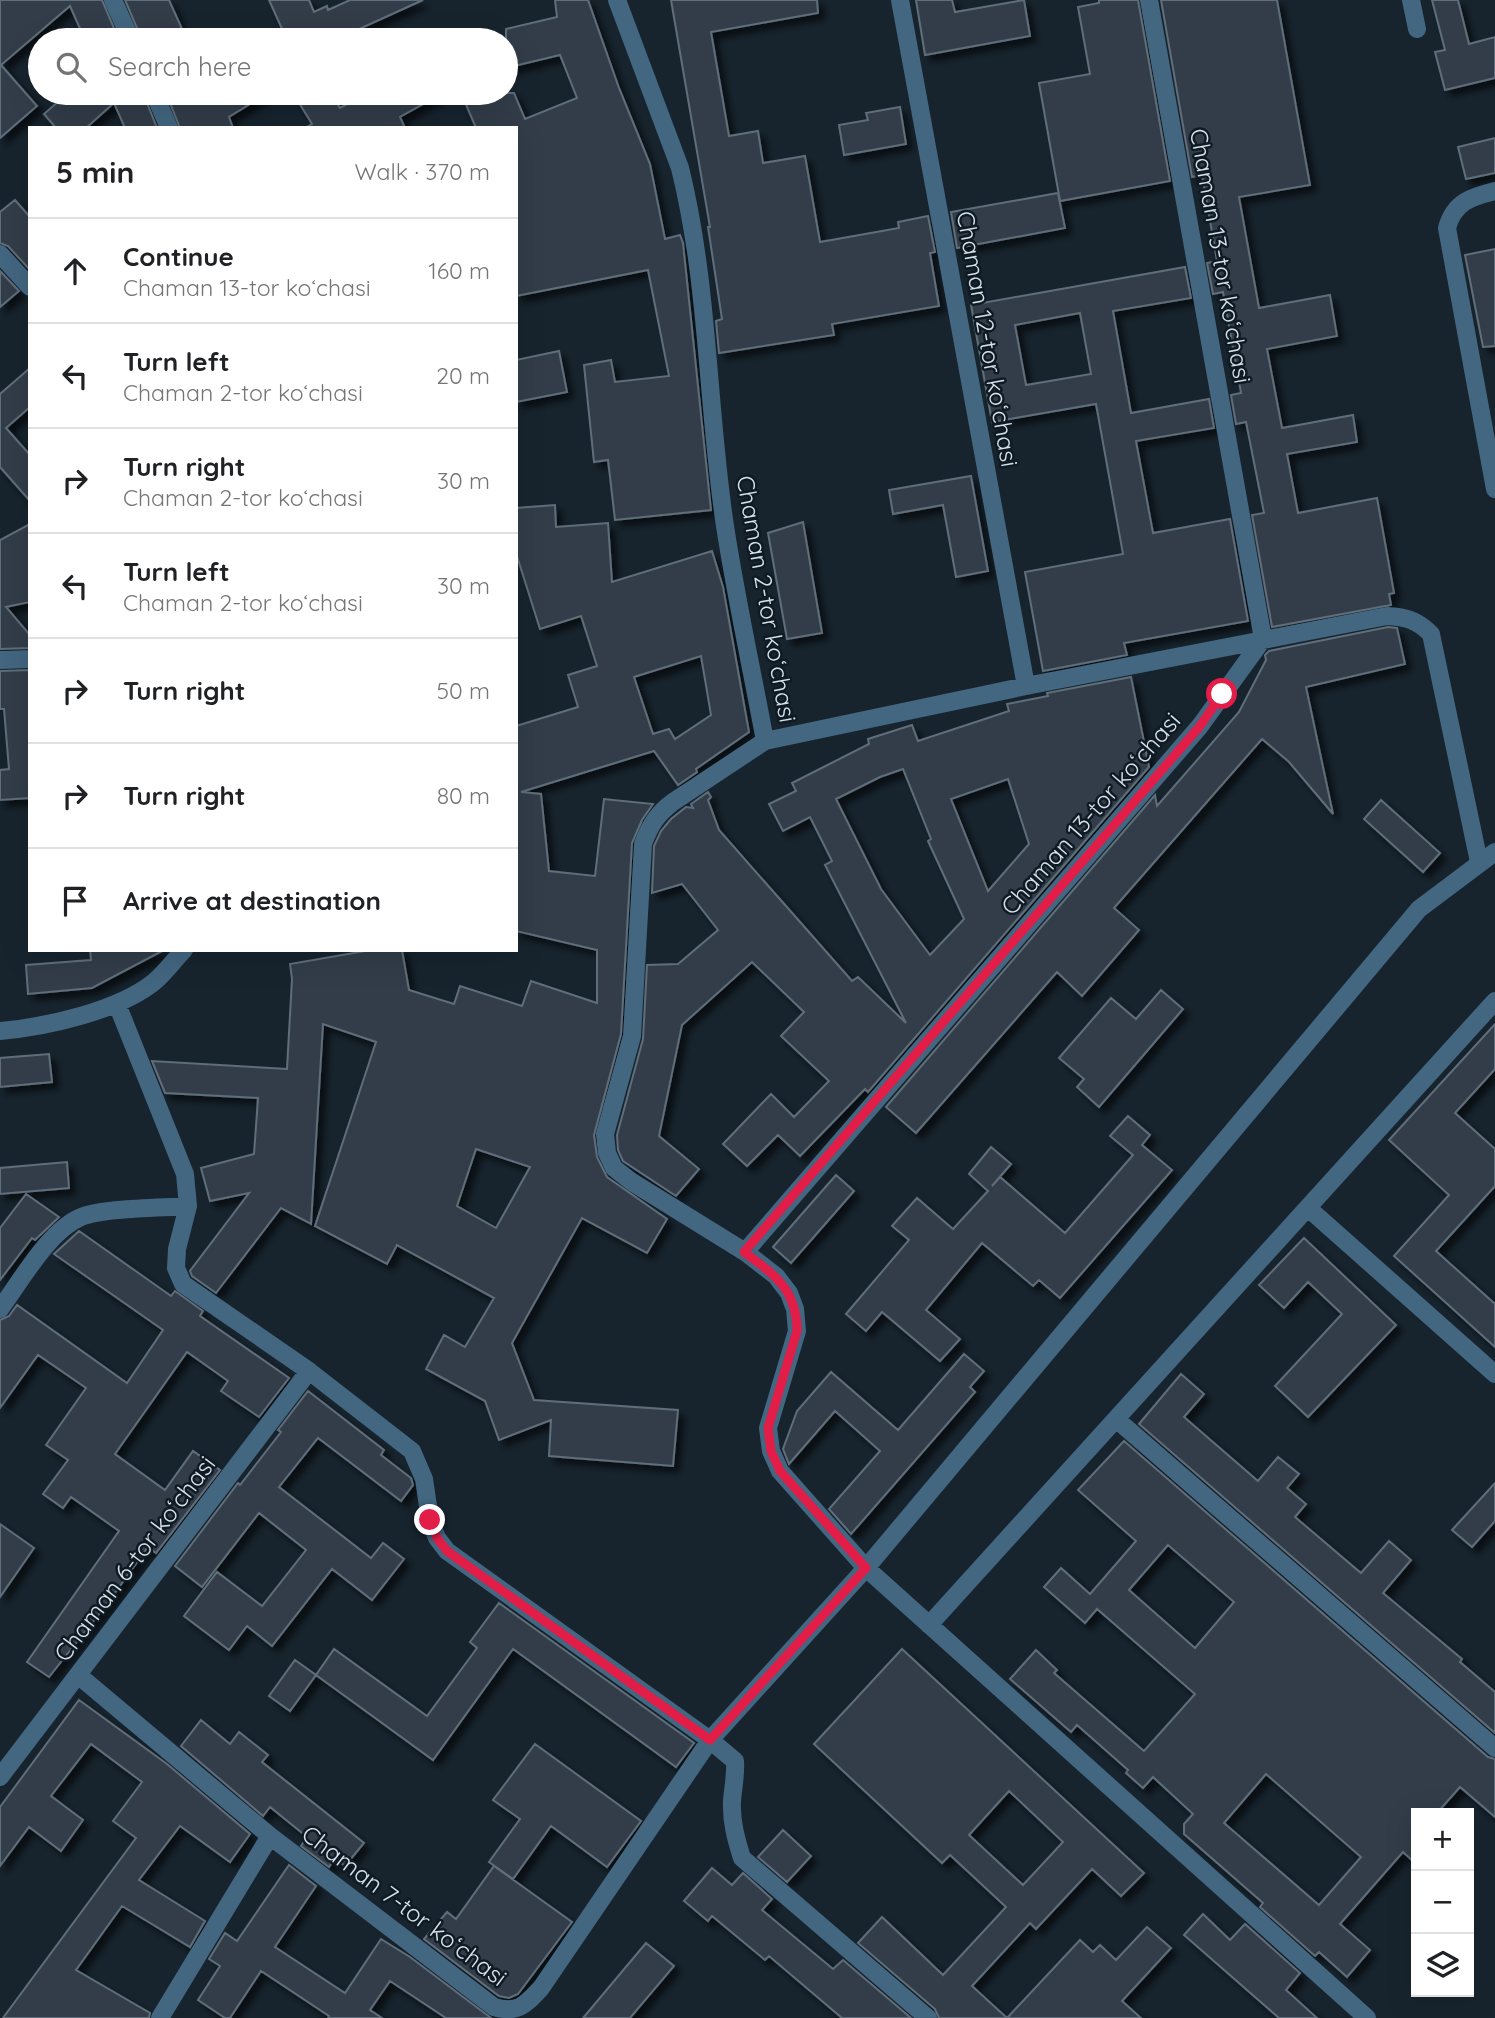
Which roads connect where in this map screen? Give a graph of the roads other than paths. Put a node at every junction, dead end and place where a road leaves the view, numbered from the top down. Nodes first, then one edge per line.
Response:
1 (113, 0) edge
2 (617, 0) edge
3 (900, 0) edge
4 (1149, 0) edge
5 (1411, 0) edge
6 (126, 28) edge
7 (1418, 29) dead end
8 (159, 105) edge
9 (168, 126) edge
10 (1495, 191) edge
11 (0, 254) edge
12 (28, 285) edge
13 (1490, 437) edge
14 (1495, 489) edge
15 (1263, 639) junction
16 (28, 659) edge
17 (0, 660) edge
18 (1026, 686) junction
19 (765, 741) junction
20 (1495, 852) edge
21 (1479, 862) junction
22 (182, 952) edge
23 (1495, 1002) edge
24 (117, 1004) junction
25 (0, 1031) edge
26 (188, 1206) junction
27 (1308, 1208) junction
28 (744, 1252) junction
29 (0, 1309) edge
30 (309, 1371) junction
31 (1495, 1374) edge
32 (1116, 1419) junction
33 (866, 1568) junction
34 (929, 1625) junction
35 (78, 1675) junction
36 (710, 1740) junction
37 (1495, 1748) edge
38 (0, 1777) edge
39 (270, 1836) junction
40 (160, 2018) edge
41 (928, 2018) edge
42 (1367, 2018) edge

1 - 6 street
2 - 19 street, Chaman 2-tor koʻchasi
3 - 18 street, Chaman 12-tor koʻchasi
4 - 15 street, Chaman 13-tor koʻchasi
5 - 7 street
8 - 9 street
10 - 13 street
11 - 12 street
13 - 14 street
15 - 18 street
15 - 21 street
15 - 28 street, Chaman 13-tor koʻchasi
16 - 17 street
18 - 19 street
19 - 28 street, Chaman 2-tor koʻchasi
20 - 21 street
21 - 33 street
22 - 24 street
23 - 27 street
24 - 25 street
24 - 26 street
26 - 29 street
26 - 30 street
27 - 31 street
27 - 32 street
28 - 33 street, Chaman 2-tor koʻchasi
30 - 35 street, Chaman 6-tor koʻchasi
30 - 36 street
32 - 34 street
32 - 37 street
33 - 34 street, Chaman 2-tor koʻchasi
33 - 36 street
34 - 42 street, Chaman 2-tor koʻchasi
35 - 38 street, Chaman 6-tor koʻchasi
35 - 39 street
36 - 39 street, Chaman 7-tor koʻchasi
36 - 41 street
39 - 40 street, Chaman 7-tor koʻchasi

